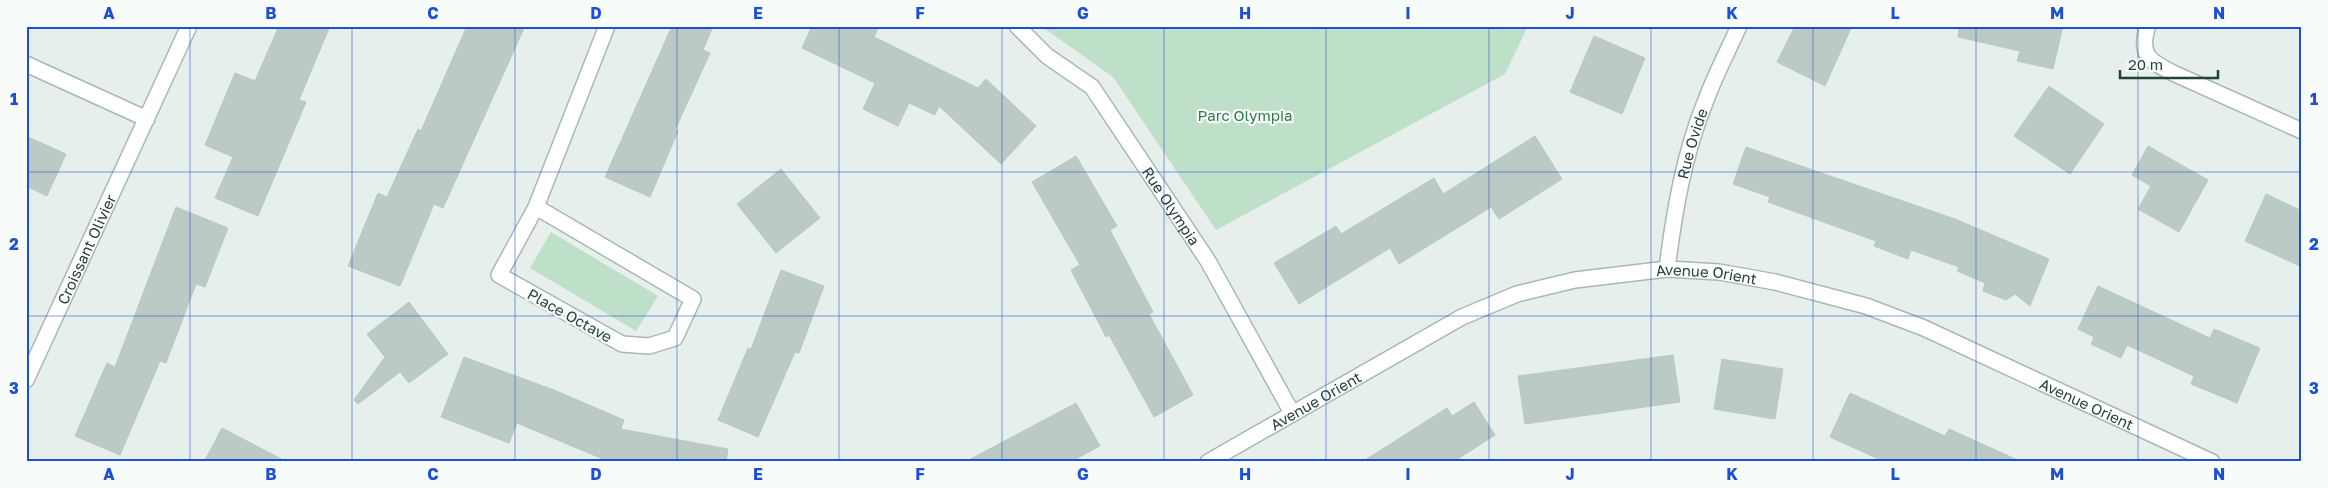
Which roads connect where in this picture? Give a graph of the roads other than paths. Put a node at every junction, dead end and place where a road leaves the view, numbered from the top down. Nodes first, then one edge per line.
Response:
1 (189, 26) edge
2 (607, 26) edge
3 (1017, 26) edge
4 (1739, 26) edge
5 (2148, 26) edge
6 (26, 64) edge
7 (147, 119) junction
8 (2302, 131) edge
9 (536, 207) junction
10 (1667, 269) junction
11 (26, 380) edge
12 (1292, 413) junction
13 (1208, 462) edge
14 (2212, 462) edge

1 - 7 street, Croissant Olivier
2 - 9 street, Place Octave
3 - 12 street, Rue Olympia
4 - 10 street, Rue Ovide
5 - 8 street
6 - 7 street
7 - 11 street, Croissant Olivier
9 - 9 street, Place Octave
10 - 12 street, Avenue Orient
10 - 14 street, Avenue Orient
12 - 13 street, Avenue Orient

